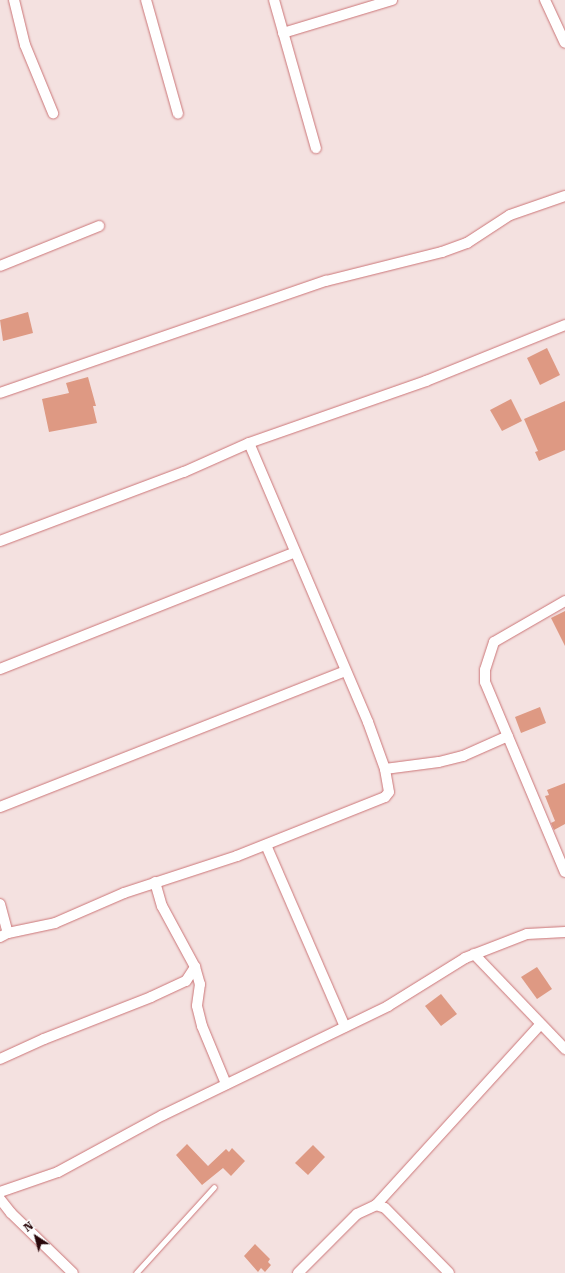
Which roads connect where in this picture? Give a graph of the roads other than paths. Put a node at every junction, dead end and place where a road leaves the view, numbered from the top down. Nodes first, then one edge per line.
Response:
1 (14, 0) edge
2 (146, 0) edge
3 (274, 0) edge
4 (392, 0) edge
5 (545, 0) edge
6 (283, 33) junction
7 (565, 43) edge
8 (53, 113) dead end
9 (178, 114) dead end
10 (316, 148) dead end
11 (565, 196) edge
12 (99, 226) dead end
13 (0, 266) edge
14 (565, 325) edge
15 (0, 393) edge
16 (250, 443) junction
17 (0, 541) edge
18 (295, 552) junction
19 (565, 601) edge
20 (0, 669) edge
21 (345, 671) junction
22 (508, 736) junction
23 (385, 769) junction
24 (0, 807) edge
25 (266, 845) junction
26 (565, 872) edge
27 (155, 882) junction
28 (0, 904) edge
29 (565, 932) edge
30 (4, 935) edge
31 (474, 954) junction
32 (195, 967) junction
33 (540, 1025) junction
34 (345, 1027) junction
35 (565, 1050) edge
36 (0, 1059) edge
37 (226, 1084) junction
38 (214, 1188) dead end
39 (0, 1192) edge
40 (0, 1199) edge
41 (376, 1205) junction
42 (73, 1273) edge
43 (136, 1273) edge
44 (298, 1273) edge
45 (448, 1273) edge

1 - 8 street
2 - 9 street
3 - 6 street
4 - 6 street
5 - 7 street
6 - 10 street
11 - 15 street
12 - 13 street
14 - 16 street
16 - 17 street
16 - 18 street
18 - 20 street
18 - 21 street
19 - 22 street
21 - 23 street
21 - 24 street
22 - 23 street
22 - 26 street
23 - 25 street
25 - 27 street
25 - 34 street
27 - 30 street
27 - 32 street
28 - 30 street
29 - 31 street
31 - 33 street
31 - 34 street
32 - 36 street
32 - 37 street
33 - 35 street
33 - 41 street
34 - 37 street
37 - 39 street
38 - 43 lane
40 - 42 street
41 - 44 street
41 - 45 street

